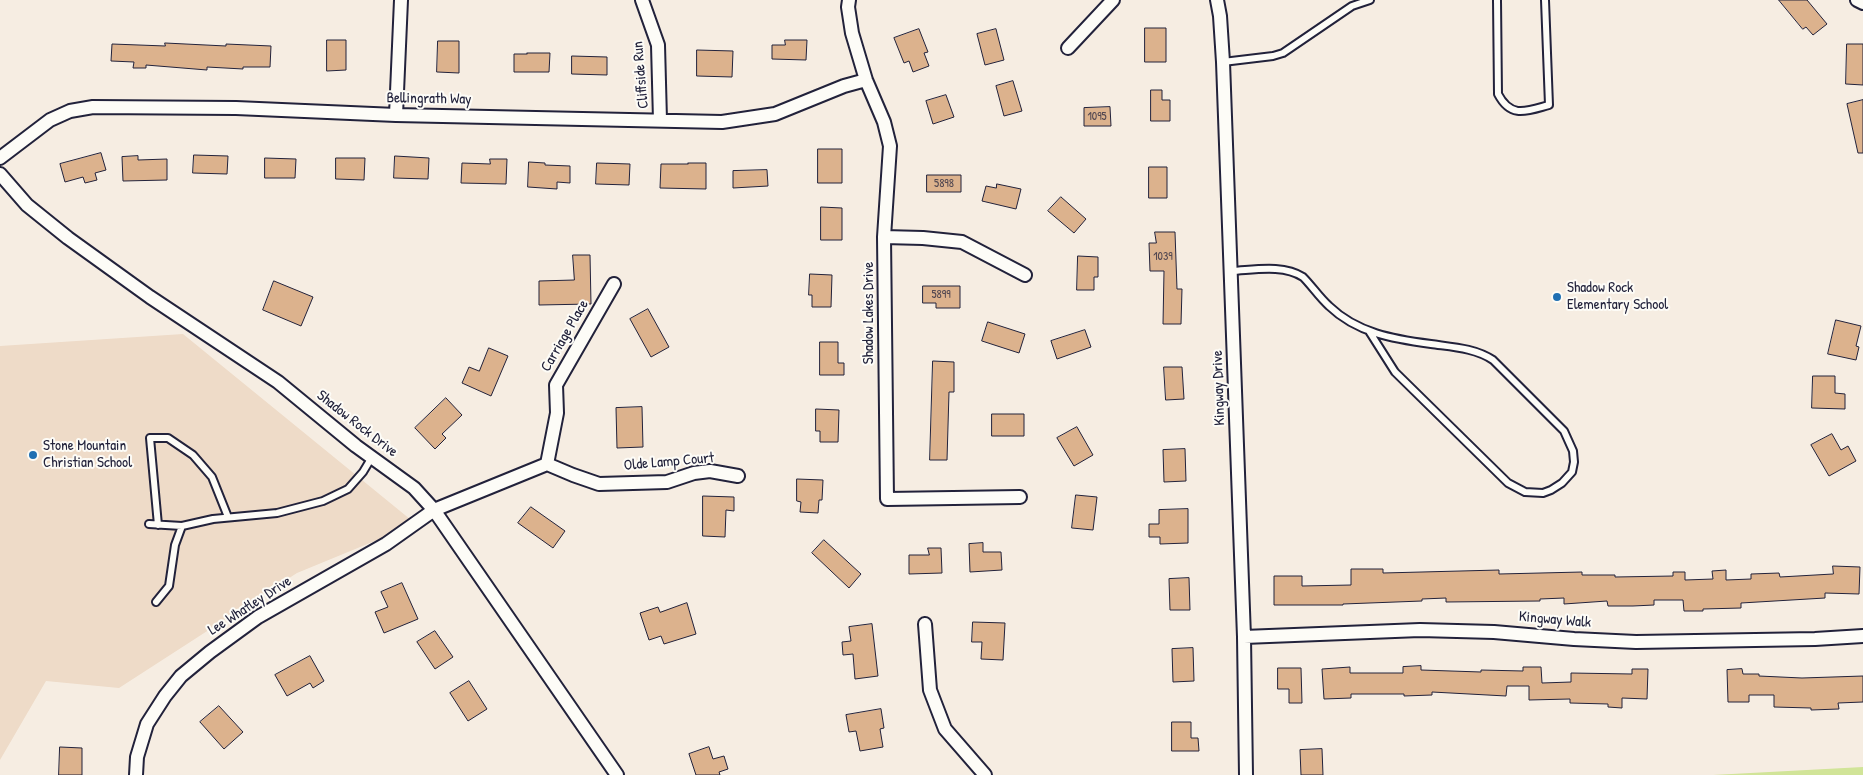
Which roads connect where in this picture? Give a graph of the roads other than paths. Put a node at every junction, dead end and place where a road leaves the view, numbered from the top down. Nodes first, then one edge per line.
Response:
1 (401, 0) edge
2 (642, 0) edge
3 (849, 0) edge
4 (1113, 0) edge
5 (1217, 0) edge
6 (1370, 0) edge
7 (1497, 0) edge
8 (1545, 0) edge
9 (1858, 0) edge
10 (1863, 4) edge
11 (1068, 48) dead end
12 (1223, 62) junction
13 (866, 80) junction
14 (396, 115) junction
15 (660, 120) junction
16 (0, 158) edge
17 (0, 174) edge
18 (884, 237) junction
19 (1231, 271) junction
20 (1025, 276) dead end
21 (614, 284) dead end
22 (1369, 332) junction
23 (372, 457) junction
24 (547, 464) junction
25 (738, 476) dead end
26 (1020, 497) dead end
27 (434, 510) junction
28 (228, 517) junction
29 (149, 524) dead end
30 (158, 525) junction
31 (182, 526) junction
32 (156, 602) dead end
33 (925, 624) dead end
34 (1863, 636) edge
35 (1244, 637) junction
36 (136, 775) edge
37 (617, 775) edge
38 (985, 775) edge
39 (1246, 775) edge

1 - 14 street
2 - 15 street, Cliffside Run
3 - 13 street, Shadow Lakes Drive
4 - 11 street
5 - 12 street, Kingway Drive
6 - 12 lane
7 - 8 lane
9 - 10 street
12 - 19 street, Kingway Drive
13 - 15 street, Bellingrath Way
13 - 18 street, Shadow Lakes Drive
14 - 15 street, Bellingrath Way
14 - 16 street, Bellingrath Way
17 - 23 street, Shadow Rock Drive
18 - 20 street
18 - 26 street, Shadow Lakes Drive
19 - 22 lane
19 - 35 street, Kingway Drive
21 - 24 street, Carriage Place
22 - 22 lane
23 - 27 street, Shadow Rock Drive
23 - 28 lane
24 - 25 street, Olde Lamp Court
24 - 27 street
27 - 36 street, Lee Whatley Drive
27 - 37 street, Shadow Rock Drive
28 - 30 lane
28 - 31 lane
29 - 30 lane
30 - 31 lane
31 - 32 lane
33 - 38 street
34 - 35 street, Kingway Walk
35 - 39 street, Kingway Drive

